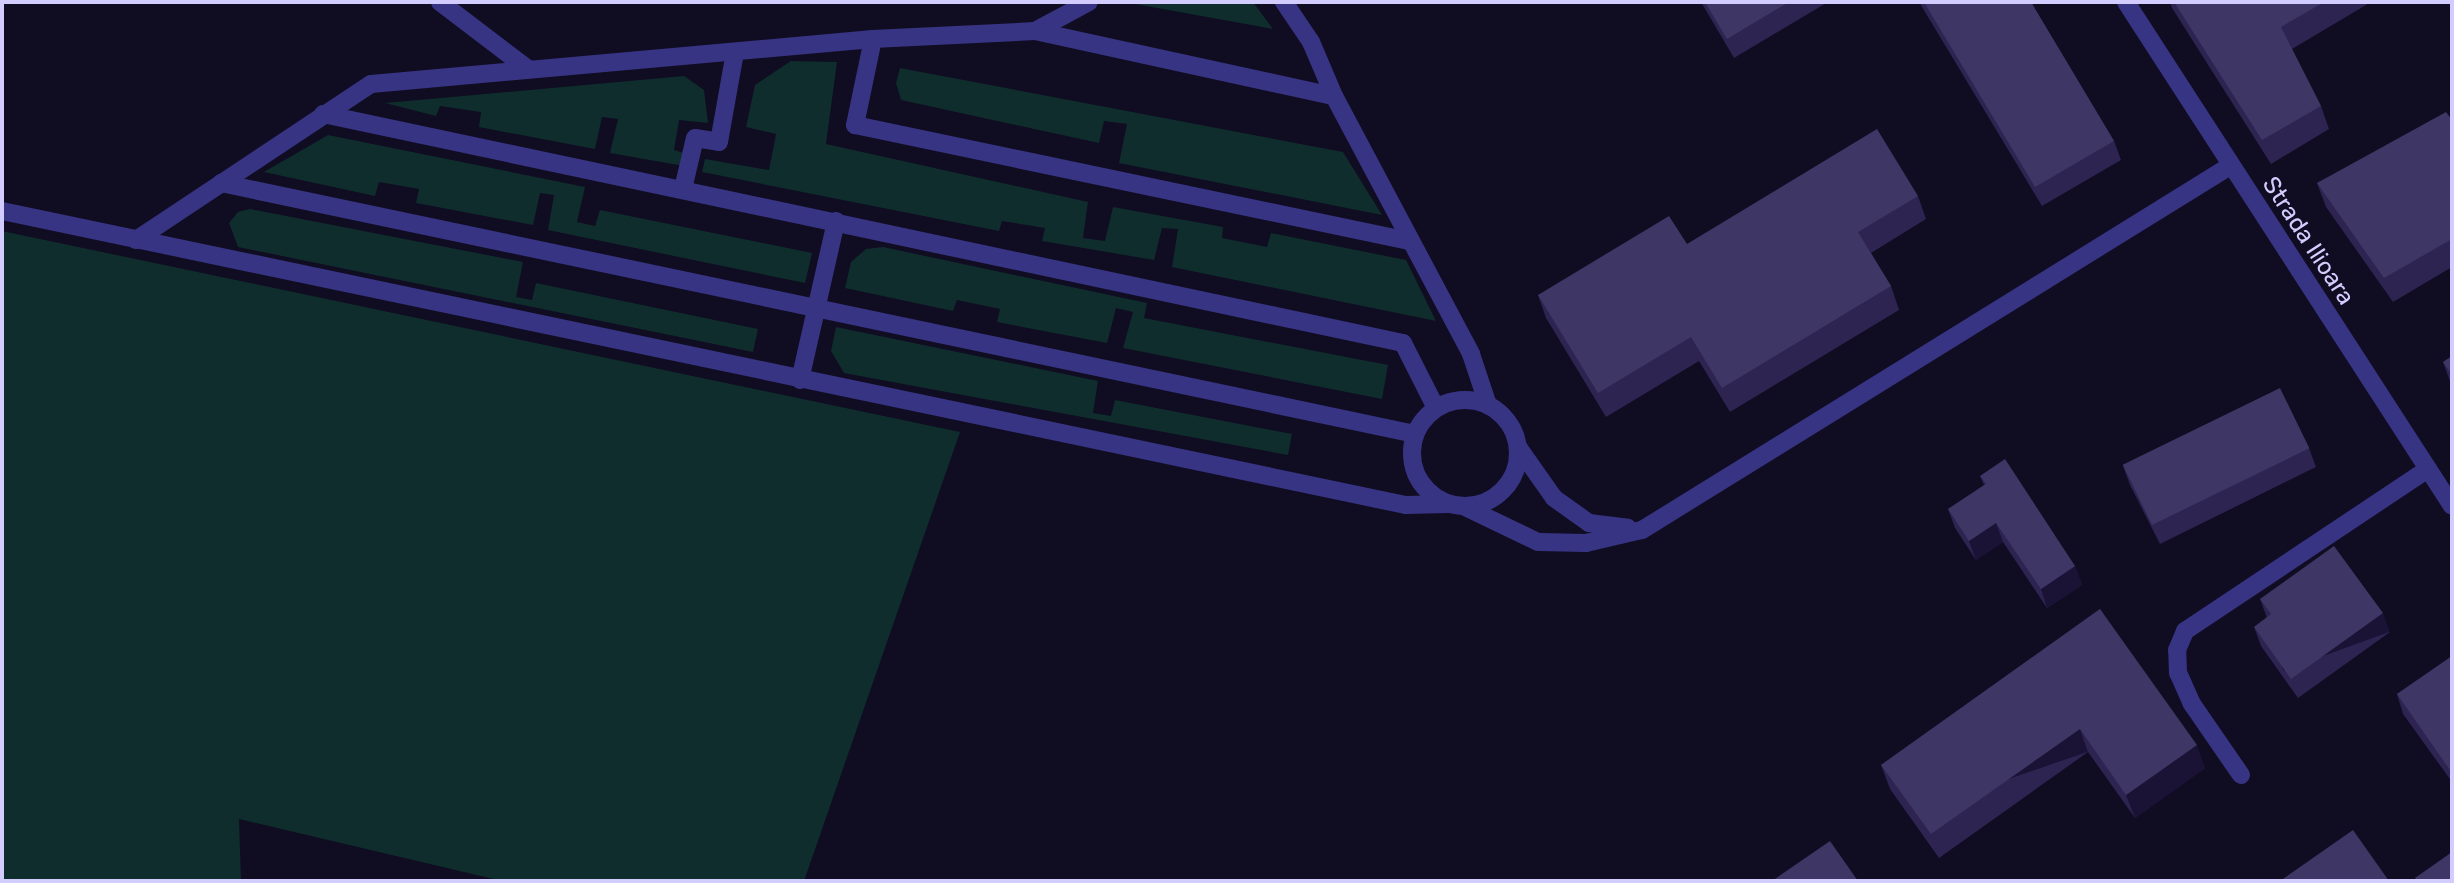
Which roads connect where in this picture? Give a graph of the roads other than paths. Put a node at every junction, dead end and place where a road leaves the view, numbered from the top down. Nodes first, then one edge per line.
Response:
1 (440, 2) edge
2 (1089, 2) edge
3 (1284, 2) edge
4 (2126, 2) edge
5 (1035, 31) junction
6 (873, 39) junction
7 (735, 52) junction
8 (528, 69) junction
9 (1334, 96) junction
10 (323, 114) junction
11 (2230, 166) junction
12 (221, 183) junction
13 (683, 189) junction
14 (2, 211) edge
15 (836, 221) junction
16 (136, 240) junction
17 (1409, 241) junction
18 (816, 307) junction
19 (800, 380) junction
20 (1488, 405) junction
21 (1436, 408) junction
22 (1415, 434) junction
23 (1518, 447) junction
24 (2428, 469) junction
25 (1457, 506) junction
26 (2452, 506) edge
27 (1642, 530) junction
28 (2241, 775) dead end

1 - 8 street
2 - 5 street
3 - 9 street
4 - 11 street, Strada Ilioara
5 - 6 street
5 - 9 street
6 - 7 street
6 - 17 street
7 - 8 street
7 - 13 street
8 - 10 street
9 - 17 street
10 - 12 street
10 - 13 street
11 - 24 street, Strada Ilioara
11 - 27 street
12 - 16 street
12 - 18 street
13 - 15 street
14 - 16 street
15 - 18 street
15 - 21 street
16 - 19 street
17 - 20 street
18 - 19 street
18 - 22 street
19 - 25 street
20 - 21 street
20 - 23 street
21 - 22 street
22 - 25 street
23 - 25 street
23 - 27 street
24 - 26 street, Strada Ilioara
24 - 28 street
25 - 27 street

